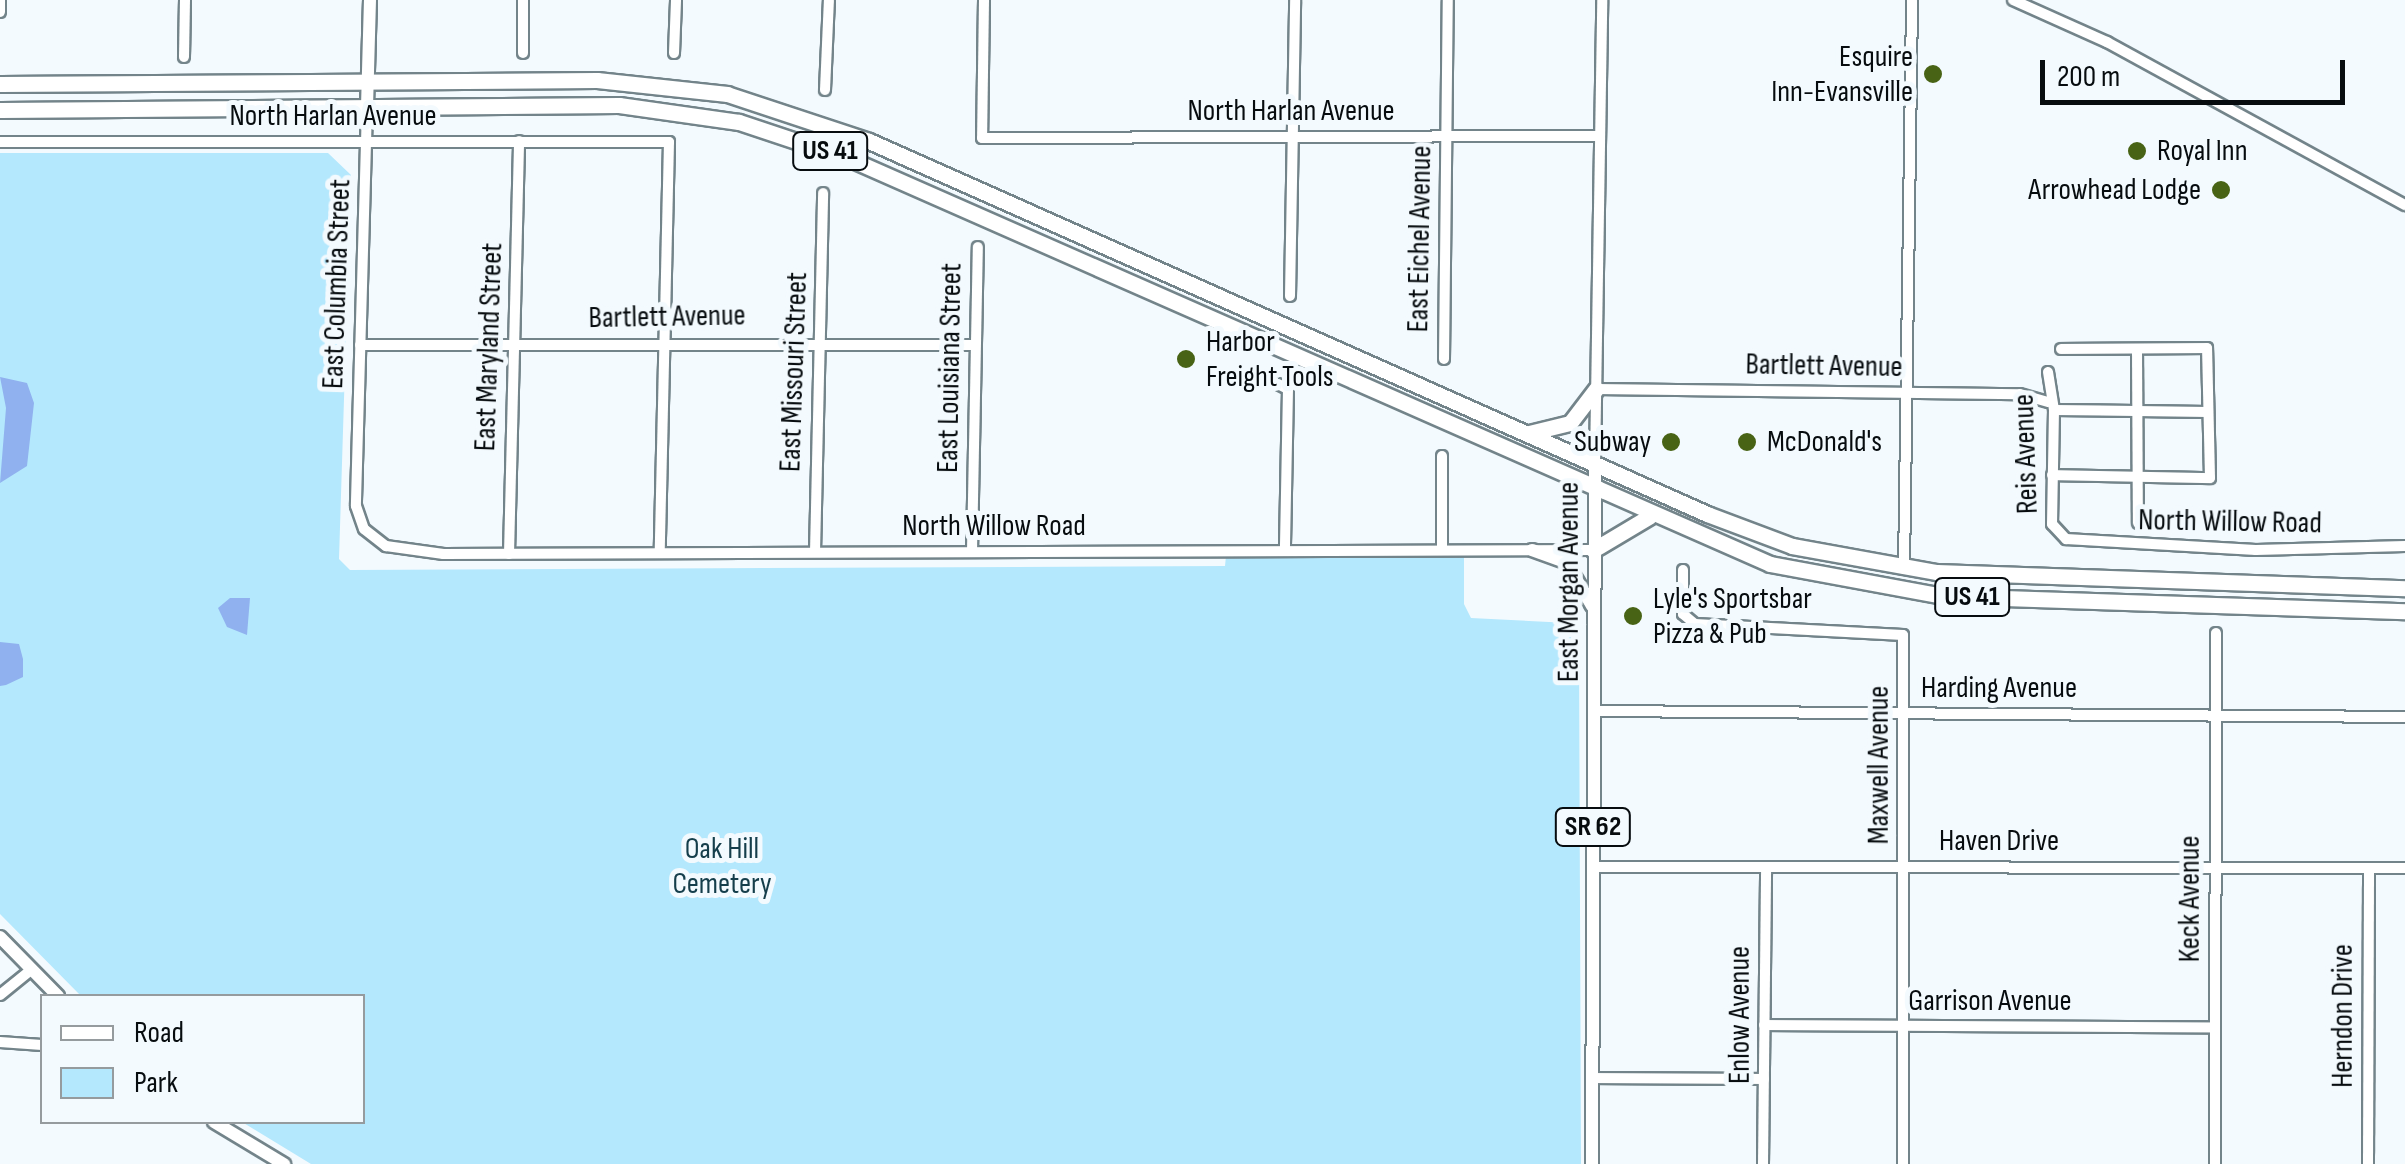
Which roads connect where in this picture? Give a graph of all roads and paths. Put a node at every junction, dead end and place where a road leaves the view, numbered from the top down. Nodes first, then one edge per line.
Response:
1 (0, 0) edge
2 (185, 0) edge
3 (370, 0) edge
4 (523, 0) edge
5 (676, 0) edge
6 (829, 0) edge
7 (984, 0) edge
8 (1295, 0) edge
9 (1448, 0) edge
10 (1602, 0) edge
11 (1912, 0) edge
12 (2013, 0) edge
13 (0, 12) edge
14 (523, 53) dead end
15 (674, 53) dead end
16 (184, 57) dead end
17 (368, 82) junction
18 (0, 84) edge
19 (826, 90) dead end
20 (367, 107) junction
21 (0, 110) edge
22 (1446, 135) junction
23 (1292, 136) junction
24 (1600, 136) junction
25 (519, 141) junction
26 (0, 142) edge
27 (366, 142) junction
28 (823, 194) dead end
29 (2405, 204) edge
30 (978, 247) dead end
31 (1290, 296) dead end
32 (668, 342) junction
33 (821, 342) junction
34 (512, 344) junction
35 (360, 345) junction
36 (976, 345) junction
37 (2060, 349) dead end
38 (2137, 349) junction
39 (1444, 359) dead end
40 (2048, 372) dead end
41 (1283, 387) dead end
42 (1596, 389) junction
43 (1906, 393) junction
44 (2051, 406) junction
45 (2137, 412) junction
46 (2208, 412) junction
47 (1526, 434) junction
48 (1442, 456) dead end
49 (1594, 464) junction
50 (2052, 476) junction
51 (2137, 478) junction
52 (1594, 491) junction
53 (1650, 516) junction
54 (2138, 523) dead end
55 (2057, 532) joint
56 (2405, 546) edge
57 (396, 549) joint
58 (1284, 550) junction
59 (1442, 550) junction
60 (1532, 550) junction
61 (1593, 550) junction
62 (816, 552) junction
63 (972, 552) junction
64 (660, 553) junction
65 (509, 554) junction
66 (1904, 569) junction
67 (1683, 570) dead end
68 (2405, 580) edge
69 (2283, 583) junction
70 (2405, 588) edge
71 (1593, 608) junction
72 (2405, 611) edge
73 (2216, 633) dead end
74 (1593, 711) junction
75 (1903, 712) junction
76 (2216, 714) junction
77 (2405, 717) edge
78 (1904, 866) junction
79 (2215, 866) junction
80 (1592, 867) junction
81 (1766, 867) junction
82 (2369, 868) junction
83 (2405, 868) edge
84 (0, 938) edge
85 (30, 971) junction
86 (56, 994) edge
87 (0, 996) edge
88 (1764, 1026) junction
89 (1904, 1026) junction
90 (2215, 1027) junction
91 (0, 1042) edge
92 (40, 1045) edge
93 (1592, 1078) junction
94 (1764, 1079) junction
95 (217, 1124) edge
96 (284, 1164) edge
97 (1592, 1164) edge
98 (1763, 1164) edge
99 (1904, 1164) edge
100 (2215, 1164) edge
101 (2368, 1164) edge

1 - 13 street
2 - 16 street
3 - 17 main road, East Columbia Street
4 - 14 street
5 - 15 street
6 - 19 street
7 - 23 street, North Harlan Avenue
8 - 23 street
9 - 22 street, East Eichel Avenue
10 - 24 street, East Morgan Avenue
11 - 43 street
12 - 29 street
17 - 18 highway, US 41
17 - 20 main road, East Columbia Street
17 - 47 highway, US 41
20 - 21 highway, US 41
20 - 27 street, East Columbia Street
20 - 52 highway, US 41
22 - 23 street, North Harlan Avenue
22 - 24 street, North Harlan Avenue
22 - 39 street, East Eichel Avenue
23 - 31 street
24 - 42 street, East Morgan Avenue
25 - 27 street, North Harlan Avenue
25 - 32 street, North Harlan Avenue
25 - 34 street, East Maryland Street
26 - 27 street, North Harlan Avenue
27 - 35 street, East Columbia Street
28 - 33 street, East Missouri Street
30 - 36 street, East Louisiana Street
32 - 33 street, Bartlett Avenue
32 - 34 street, Bartlett Avenue
32 - 64 street
33 - 36 street, Bartlett Avenue
33 - 62 street, East Missouri Street
34 - 35 street, Bartlett Avenue
34 - 65 street, East Maryland Street
35 - 57 street, East Columbia Street
36 - 63 street, East Louisiana Street
37 - 38 street
38 - 45 street
38 - 46 street
40 - 44 street, Reis Avenue
41 - 58 street
42 - 43 street, Bartlett Avenue
42 - 47 highway
42 - 49 street, East Morgan Avenue
43 - 44 street, Bartlett Avenue
43 - 66 street
44 - 45 street, Bartlett Avenue
44 - 50 street, Reis Avenue
45 - 46 street, Bartlett Avenue
45 - 51 street
46 - 51 street
47 - 49 highway, US 41
48 - 59 street
49 - 52 main road, East Morgan Avenue / SR 62
49 - 66 highway, US 41
50 - 51 street
50 - 55 street, Reis Avenue
51 - 54 street
52 - 53 highway, US 41
52 - 61 main road, East Morgan Avenue / SR 62
53 - 61 highway
53 - 72 highway, US 41
55 - 56 street, North Willow Road
57 - 65 street, North Willow Road
58 - 59 street, North Willow Road
58 - 63 street, North Willow Road
59 - 60 street, North Willow Road
60 - 61 street, North Willow Road
60 - 71 main road
61 - 71 main road, East Morgan Avenue / SR 62
62 - 63 street, North Willow Road
62 - 64 street, North Willow Road
64 - 65 street, North Willow Road
66 - 69 highway, US 41
67 - 75 street, Maxwell Avenue
68 - 69 highway
69 - 70 highway, US 41
71 - 74 main road, East Morgan Avenue / SR 62
73 - 76 street, Keck Avenue
74 - 75 street, Harding Avenue
74 - 80 main road, East Morgan Avenue / SR 62
75 - 76 street, Harding Avenue
75 - 78 street, Maxwell Avenue
76 - 77 street, Harding Avenue
76 - 79 street, Keck Avenue
78 - 79 street, Haven Drive
78 - 81 street, Haven Drive
78 - 89 street, Maxwell Avenue
79 - 82 street, Haven Drive
79 - 90 street, Keck Avenue
80 - 81 street, Haven Drive
80 - 93 main road, East Morgan Avenue / SR 62
81 - 88 street, Enlow Avenue
82 - 83 street, Haven Drive
82 - 101 street, Herndon Drive
84 - 85 main road
85 - 86 main road
85 - 87 street
88 - 89 street, Garrison Avenue
88 - 94 street, Enlow Avenue
89 - 90 street, Garrison Avenue
89 - 99 street, Maxwell Avenue
90 - 100 street, Keck Avenue
91 - 92 street
93 - 94 street
93 - 97 main road, East Morgan Avenue / SR 62
94 - 98 street, Enlow Avenue
95 - 96 main road

